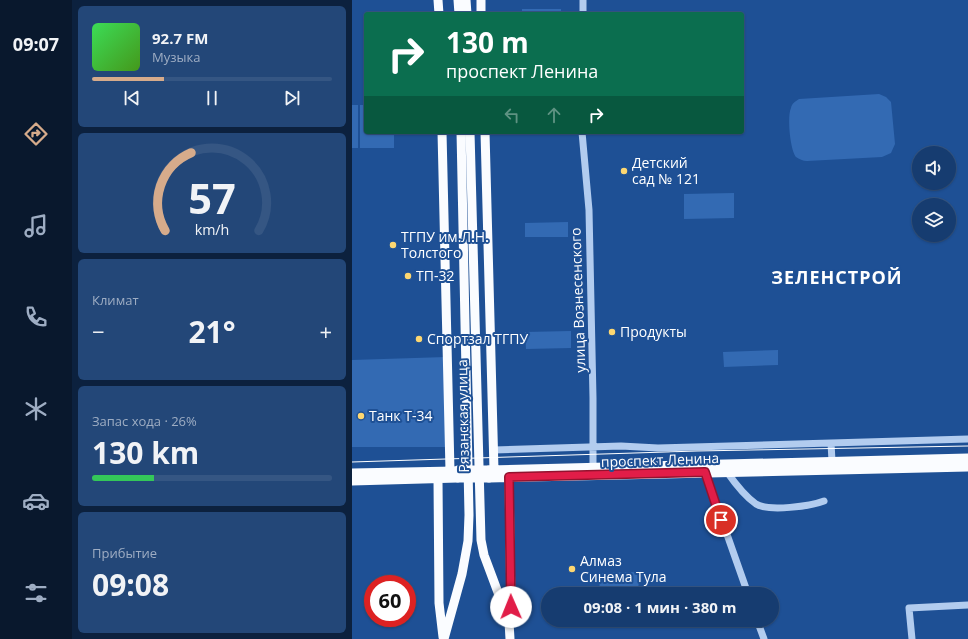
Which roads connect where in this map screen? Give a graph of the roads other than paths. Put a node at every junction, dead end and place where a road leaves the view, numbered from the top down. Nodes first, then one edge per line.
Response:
1 (438, 0) edge
2 (458, 0) edge
3 (466, 0) edge
4 (473, 0) edge
5 (481, 0) edge
6 (583, 0) edge
7 (439, 12) edge
8 (464, 12) edge
9 (464, 12) edge
10 (465, 12) edge
11 (481, 12) edge
12 (583, 12) edge
13 (442, 134) edge
14 (461, 134) edge
15 (470, 134) edge
16 (485, 134) edge
17 (582, 134) edge
18 (968, 439) edge
19 (831, 443) junction
20 (593, 447) junction
21 (494, 450) junction
22 (968, 458) edge
23 (832, 465) junction
24 (593, 467) junction
25 (968, 467) edge
26 (704, 469) junction
27 (491, 472) junction
28 (727, 472) junction
29 (455, 473) junction
30 (352, 474) edge
31 (509, 477) junction
32 (438, 479) junction
33 (352, 481) edge
34 (824, 501) dead end
35 (746, 587) edge
36 (968, 605) edge
37 (509, 622) junction
38 (760, 627) edge
39 (444, 639) edge
40 (510, 639) edge
41 (764, 639) edge
42 (912, 639) edge

1 - 7 main road
2 - 8 main road
3 - 9 main road
4 - 10 main road
5 - 11 main road
6 - 12 street
13 - 29 main road
14 - 39 main road, Рязанская улица
15 - 37 main road, Рязанская улица
16 - 21 main road
17 - 20 street, улица Вознесенского
18 - 19 street
19 - 20 street
19 - 23 street
20 - 21 street
20 - 24 street, улица Вознесенского
21 - 27 main road
22 - 23 main road, проспект Ленина
23 - 25 main road, проспект Ленина
23 - 26 main road, проспект Ленина
23 - 28 main road, проспект Ленина
24 - 26 main road, проспект Ленина
24 - 27 main road, проспект Ленина
26 - 28 main road, проспект Ленина
26 - 31 main road, проспект Ленина
26 - 35 street
27 - 29 main road, проспект Ленина, bridge
27 - 31 main road, проспект Ленина
28 - 34 street
29 - 30 main road, проспект Ленина
29 - 32 main road, проспект Ленина
31 - 37 main road
32 - 33 main road, проспект Ленина
32 - 39 main road
36 - 42 street
37 - 40 main road
38 - 41 street

